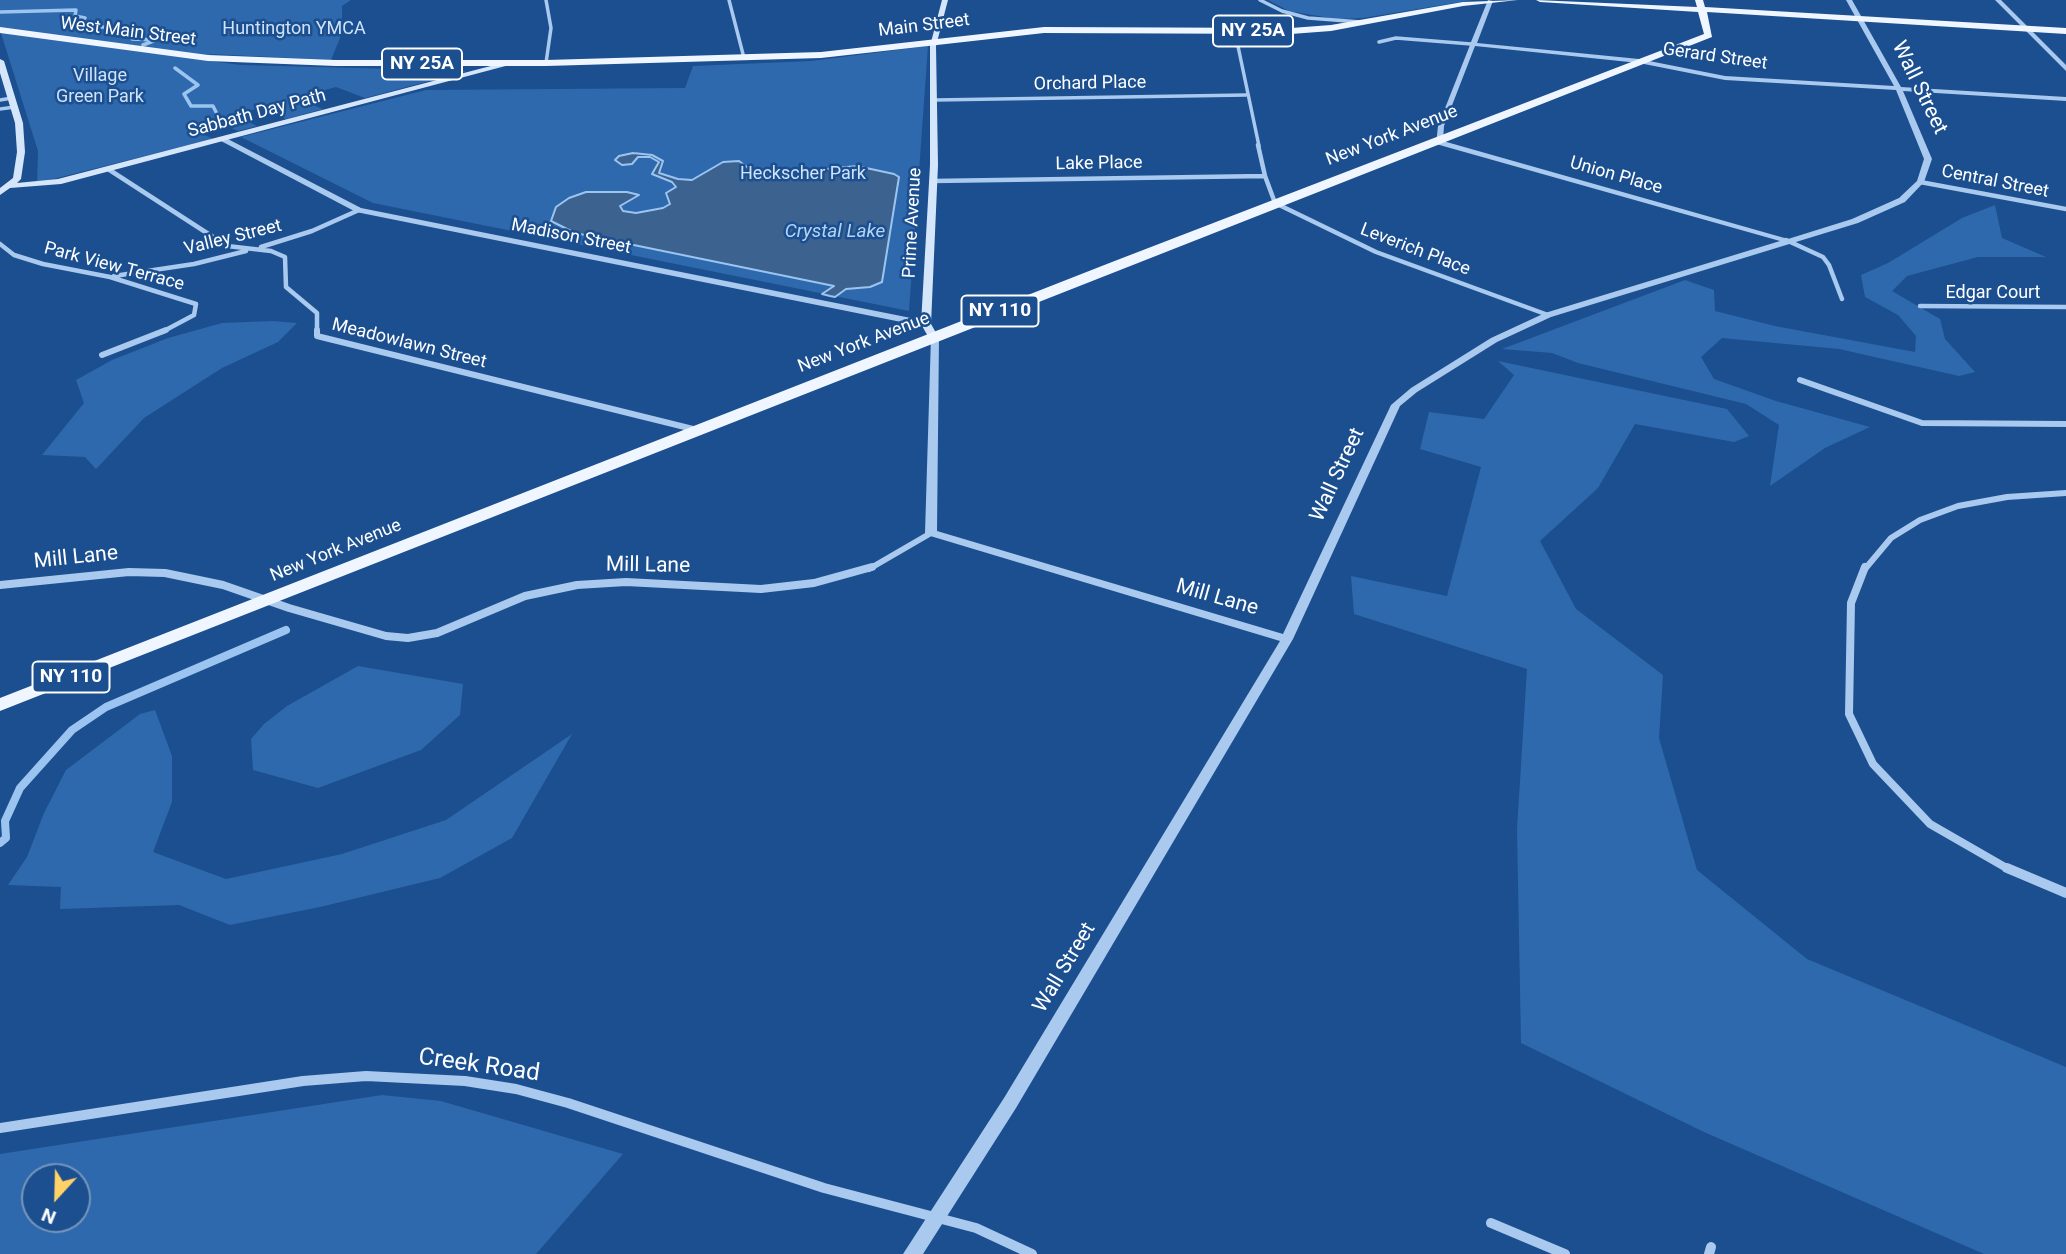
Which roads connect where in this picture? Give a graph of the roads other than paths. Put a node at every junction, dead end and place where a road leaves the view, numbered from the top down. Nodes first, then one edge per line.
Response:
1 (546, 0) edge
2 (729, 0) edge
3 (945, 0) edge
4 (1260, 0) edge
5 (1514, 0) edge
6 (1540, 0) edge
7 (1849, 0) edge
8 (1998, 0) edge
9 (1490, 1) edge
10 (1700, 4) edge
11 (1858, 18) junction
12 (1365, 22) junction
13 (2024, 29) junction
14 (0, 30) edge
15 (2066, 31) edge
16 (1235, 32) junction
17 (936, 40) junction
18 (1379, 43) dead end
19 (1471, 44) junction
20 (744, 58) junction
21 (0, 61) edge
22 (1639, 61) junction
23 (335, 63) joint
24 (545, 63) junction
25 (509, 64) junction
26 (2066, 69) edge
27 (1899, 90) junction
28 (1247, 95) junction
29 (0, 100) edge
30 (935, 100) junction
31 (2066, 101) edge
32 (13, 102) junction
33 (0, 109) edge
34 (224, 139) junction
35 (1439, 142) junction
36 (108, 169) junction
37 (1265, 176) junction
38 (933, 181) junction
39 (58, 182) junction
40 (1920, 182) junction
41 (11, 186) junction
42 (0, 194) edge
43 (1275, 203) junction
44 (2066, 209) edge
45 (359, 210) junction
46 (1785, 240) junction
47 (0, 244) edge
48 (251, 250) junction
49 (110, 277) junction
50 (1842, 299) dead end
51 (1920, 306) dead end
52 (2066, 307) edge
53 (1548, 315) junction
54 (926, 324) junction
55 (934, 338) junction
56 (102, 355) dead end
57 (1800, 380) dead end
58 (2066, 424) edge
59 (698, 430) junction
60 (2066, 493) edge
61 (931, 533) junction
62 (0, 585) edge
63 (267, 601) junction
64 (1287, 639) junction
65 (0, 705) edge
66 (2066, 893) edge
67 (0, 1128) edge
68 (937, 1216) junction
69 (1491, 1223) dead end
70 (912, 1254) edge
71 (1032, 1254) edge
72 (1565, 1254) edge

1 - 24 street
2 - 20 street
3 - 17 main road, Prime Avenue
4 - 12 street
5 - 9 main road, Main Street / NY 25A
6 - 10 main road
7 - 11 street, Wall Street
8 - 13 street
9 - 12 main road, Main Street / NY 25A
9 - 19 street
10 - 11 main road
10 - 22 main road, New York Avenue / NY 110
11 - 13 main road
11 - 27 street, Wall Street
12 - 16 main road, Main Street / NY 25A
13 - 15 main road
13 - 26 street
14 - 23 main road, West Main Street / NY 25A
16 - 17 main road, Main Street / NY 25A
16 - 28 street
17 - 20 main road, Main Street / NY 25A
17 - 30 main road, Prime Avenue
18 - 19 street, Gerard Street
19 - 22 street, Gerard Street
19 - 35 street
20 - 24 main road, Main Street / NY 25A
21 - 32 main road
22 - 27 street, Gerard Street
22 - 35 main road, New York Avenue / NY 110
23 - 25 main road, Main Street / NY 25A
24 - 25 main road, Main Street / NY 25A
25 - 34 main road, Sabbath Day Path
27 - 31 street, Gerard Street
27 - 40 street, Wall Street
28 - 30 street, Orchard Place
28 - 37 street
29 - 32 street
30 - 38 main road, Prime Avenue
32 - 33 street
32 - 41 main road
34 - 36 main road, Sabbath Day Path
34 - 45 street, Madison Street
35 - 43 main road, New York Avenue / NY 110
35 - 46 street, Union Place
36 - 39 main road, Sabbath Day Path
36 - 48 street, Meadowlawn Street
37 - 38 street, Lake Place
37 - 43 street
38 - 54 main road, Prime Avenue
39 - 41 main road, Sabbath Day Path
39 - 42 main road
40 - 44 street, Central Street
40 - 46 street, Wall Street
41 - 42 main road, Sabbath Day Path
43 - 53 street, Leverich Place
43 - 55 main road, New York Avenue / NY 110
45 - 48 street, Valley Street
45 - 54 street, Madison Street
46 - 50 street
46 - 53 street, Wall Street
47 - 49 street, Park View Terrace
48 - 49 street, Valley Street
48 - 59 street, Meadowlawn Street
49 - 56 street, Park View Terrace
51 - 52 street, Edgar Court
53 - 64 street, Wall Street
54 - 55 main road
55 - 59 main road, New York Avenue / NY 110
55 - 61 street
57 - 58 street
59 - 63 main road, New York Avenue / NY 110
60 - 66 street
61 - 63 street, Mill Lane
61 - 64 street, Mill Lane
62 - 63 street, Mill Lane
63 - 65 main road, New York Avenue / NY 110
64 - 68 street, Wall Street
67 - 68 street, Creek Road
68 - 70 street, Wall Street
68 - 71 street, Creek Road
69 - 72 street

